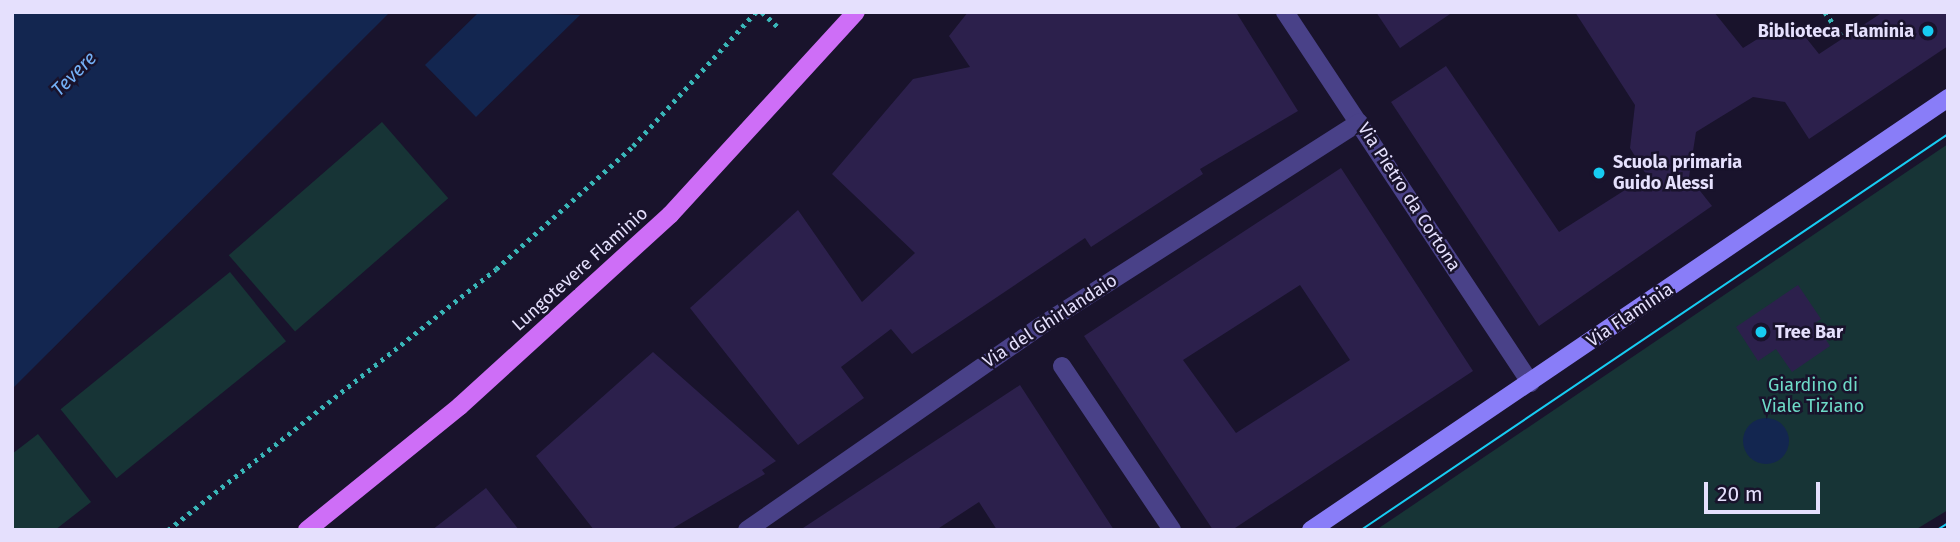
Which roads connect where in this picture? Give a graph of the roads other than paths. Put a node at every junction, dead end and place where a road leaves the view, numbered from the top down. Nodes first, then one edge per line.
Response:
1 (856, 12) edge
2 (1285, 12) edge
3 (1948, 97) edge
4 (1359, 122) junction
5 (1062, 366) dead end
6 (1531, 383) junction
7 (307, 530) edge
8 (747, 530) edge
9 (1172, 530) edge
10 (1311, 530) edge

1 - 7 main road, Lungotevere Flaminio
2 - 4 street, Via Pietro da Cortona
3 - 6 street, Via Flaminia
4 - 6 street, Via Pietro da Cortona
4 - 8 street, Via del Ghirlandaio
5 - 9 street
6 - 10 street, Via Flaminia

